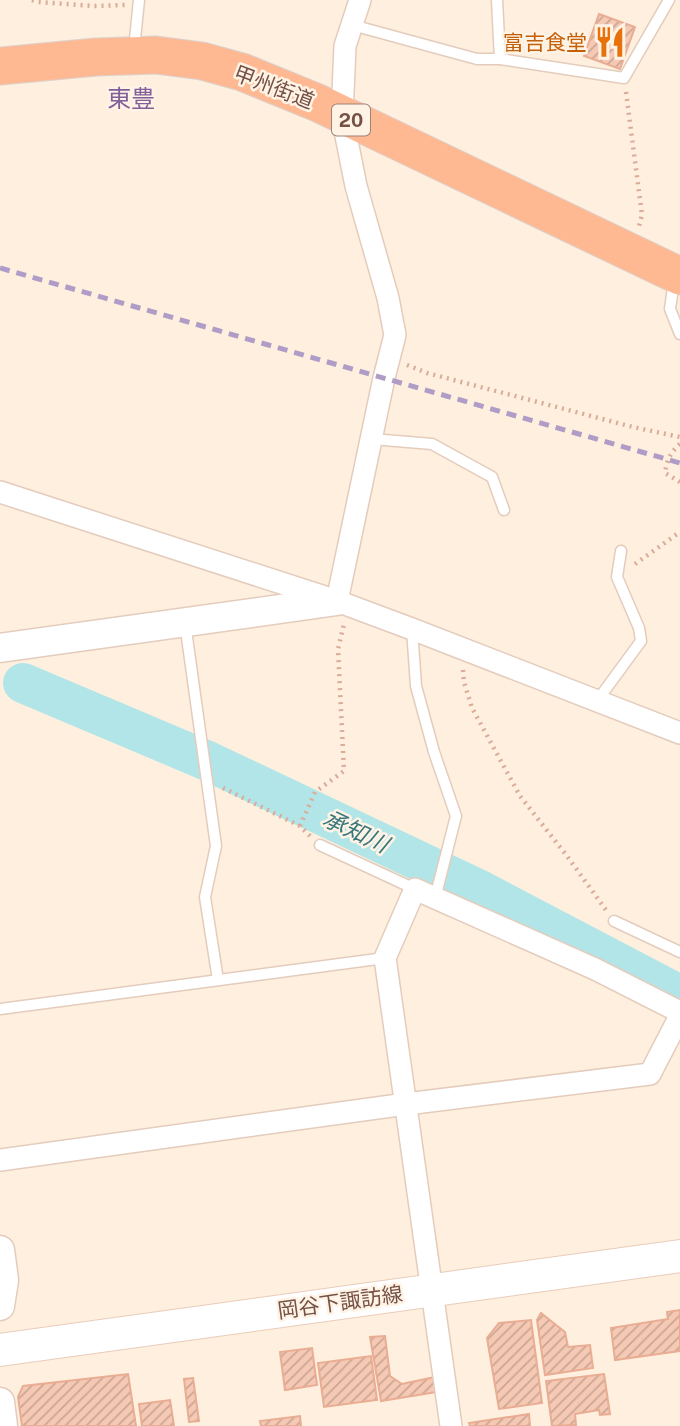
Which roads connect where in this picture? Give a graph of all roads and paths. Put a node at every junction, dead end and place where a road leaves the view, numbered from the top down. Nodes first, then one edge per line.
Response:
1 (32, 0) edge
2 (359, 0) edge
3 (497, 0) edge
4 (669, 0) edge
5 (139, 2) edge
6 (352, 25) junction
7 (134, 56) junction
8 (500, 59) junction
9 (0, 66) edge
10 (624, 78) junction
11 (342, 116) junction
12 (632, 252) junction
13 (678, 274) edge
14 (680, 334) edge
15 (390, 358) junction
16 (680, 437) edge
17 (372, 439) junction
18 (680, 444) edge
19 (680, 482) edge
20 (0, 492) edge
21 (504, 510) dead end
22 (680, 532) edge
23 (621, 551) dead end
24 (617, 577) junction
25 (343, 603) junction
26 (185, 622) junction
27 (412, 629) junction
28 (0, 648) edge
29 (463, 648) junction
30 (597, 701) junction
31 (680, 733) edge
32 (206, 780) junction
33 (300, 826) junction
34 (320, 845) joint
35 (415, 889) junction
36 (437, 892) junction
37 (614, 921) joint
38 (680, 952) edge
39 (385, 958) junction
40 (218, 980) junction
41 (0, 1009) edge
42 (680, 1014) edge
43 (406, 1104) junction
44 (0, 1160) edge
45 (0, 1250) edge
46 (680, 1256) edge
47 (432, 1289) junction
48 (0, 1306) edge
49 (0, 1350) edge
50 (0, 1402) edge
51 (3, 1426) edge
52 (451, 1426) edge

1 - 5 path
2 - 6 street
3 - 8 lane
4 - 10 lane
5 - 7 lane
6 - 8 lane
6 - 11 street
7 - 9 highway, 甲州街道 / 20
7 - 11 highway, 甲州街道 / 20
8 - 10 lane
10 - 12 path
11 - 12 highway, 甲州街道 / 20
11 - 15 street
12 - 13 highway, 甲州街道 / 20
13 - 14 lane
15 - 16 path
15 - 17 street
17 - 21 lane
17 - 25 street
18 - 19 path
20 - 25 street
22 - 24 path
23 - 24 lane
24 - 30 lane
25 - 26 street
25 - 27 street
25 - 33 path
26 - 28 street
26 - 32 lane
27 - 29 street
27 - 36 lane
29 - 30 street
29 - 37 path
30 - 31 street
32 - 33 path
32 - 40 lane
33 - 34 path
34 - 35 lane
35 - 36 street
35 - 39 street
36 - 42 street
37 - 38 lane
39 - 40 lane
39 - 43 street
40 - 41 lane
42 - 43 street
43 - 44 street
43 - 47 street
45 - 48 street
46 - 47 main road, 岡谷下諏訪線
47 - 49 main road, 岡谷下諏訪線
47 - 52 street
50 - 51 street

